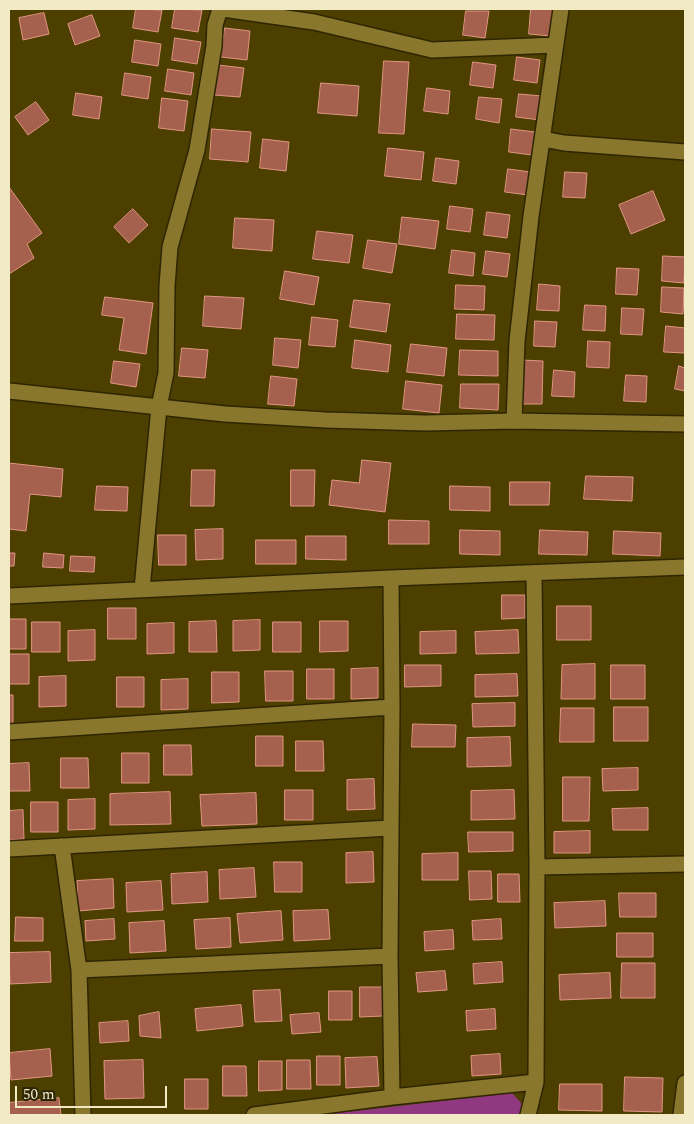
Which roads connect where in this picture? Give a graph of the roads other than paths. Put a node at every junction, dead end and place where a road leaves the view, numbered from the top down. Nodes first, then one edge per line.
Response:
1 (222, 9) edge
2 (561, 9) edge
3 (315, 15) edge
4 (556, 45) junction
5 (543, 139) junction
6 (685, 152) edge
7 (9, 391) edge
8 (159, 407) junction
9 (514, 421) junction
10 (685, 424) edge
11 (685, 567) edge
12 (534, 572) junction
13 (391, 578) junction
14 (142, 589) junction
15 (9, 596) edge
16 (392, 707) junction
17 (9, 732) edge
18 (391, 828) junction
19 (62, 846) junction
20 (9, 849) edge
21 (685, 864) edge
22 (537, 867) junction
23 (390, 956) junction
24 (79, 970) junction
25 (536, 1082) junction
26 (685, 1083) edge
27 (392, 1097) junction
28 (83, 1115) edge
29 (254, 1115) edge
30 (528, 1115) edge
31 (681, 1115) edge

1 - 3 street
1 - 8 street
2 - 4 street
3 - 4 street
4 - 5 street
5 - 6 street
5 - 9 street
7 - 8 street
8 - 9 street
8 - 14 street
9 - 10 street
11 - 12 street
12 - 13 street
12 - 22 street
13 - 14 street
13 - 16 street
14 - 15 street
16 - 17 street
16 - 18 street
18 - 19 street
18 - 23 street
19 - 20 street
19 - 24 street
21 - 22 street
22 - 25 street
23 - 24 street
23 - 27 street
24 - 28 street
25 - 27 street
25 - 30 street
26 - 31 street
27 - 29 street

